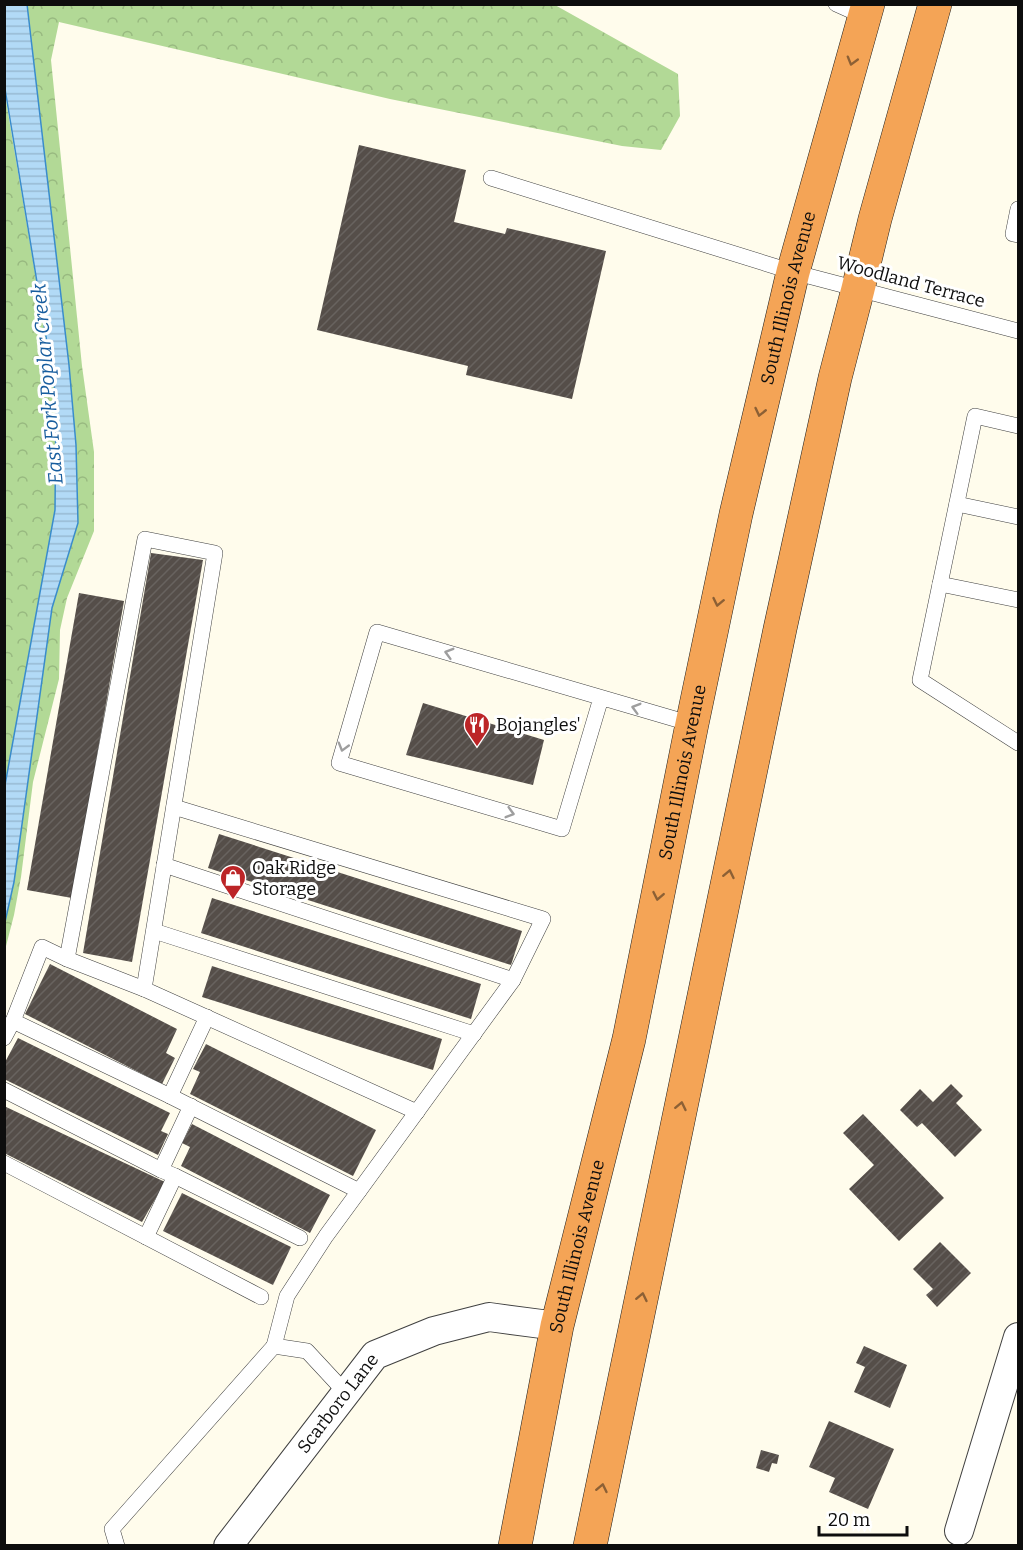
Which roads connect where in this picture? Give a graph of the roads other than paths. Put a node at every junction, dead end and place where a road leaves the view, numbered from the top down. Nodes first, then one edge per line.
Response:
1 (935, 4) edge
2 (856, 9) edge
3 (491, 178) dead end
4 (1018, 209) edge
5 (1018, 235) edge
6 (794, 272) junction
7 (858, 289) junction
8 (1018, 331) edge
9 (1018, 426) edge
10 (957, 504) junction
11 (1018, 518) edge
12 (940, 584) junction
13 (1018, 600) edge
14 (600, 698) junction
15 (692, 724) junction
16 (1018, 743) edge
17 (174, 807) junction
18 (164, 865) junction
19 (154, 931) junction
20 (68, 959) junction
21 (513, 980) junction
22 (144, 989) junction
23 (207, 1017) junction
24 (12, 1021) junction
25 (474, 1034) junction
26 (4, 1038) edge
27 (4, 1090) edge
28 (170, 1096) junction
29 (191, 1106) junction
30 (417, 1112) junction
31 (4, 1162) edge
32 (168, 1173) junction
33 (359, 1191) junction
34 (146, 1238) junction
35 (300, 1238) dead end
36 (261, 1296) dead end
37 (557, 1326) junction
38 (1018, 1337) edge
39 (274, 1346) junction
40 (346, 1393) junction
41 (965, 1541) edge
42 (117, 1545) edge
43 (228, 1545) edge
44 (515, 1545) edge
45 (590, 1545) edge

1 - 7 highway
2 -> 6 highway, South Illinois Avenue
3 - 6 lane, Woodland Terrace
4 - 5 lane
6 - 7 lane, Woodland Terrace
6 -> 15 highway, South Illinois Avenue
7 - 8 lane, Woodland Terrace
45 -> 7 highway
9 - 10 lane
10 - 11 lane
10 - 12 lane
12 - 13 lane
12 - 16 lane
14 -> 14 lane
15 -> 14 lane
15 -> 37 highway, South Illinois Avenue
17 - 18 lane
17 - 20 lane
17 - 21 lane
18 - 19 lane
18 - 21 lane
19 - 22 lane
19 - 25 lane
20 - 22 lane
20 - 24 lane
21 - 25 lane
22 - 23 lane
23 - 28 lane
23 - 30 lane
24 - 26 lane
24 - 28 lane
25 - 30 lane
27 - 32 lane
28 - 29 lane
29 - 32 lane
29 - 33 lane
30 - 33 lane
31 - 34 lane
32 - 34 lane
32 - 35 lane
33 - 39 lane
34 - 36 lane
37 - 40 street, Scarboro Lane
37 - 44 highway, South Illinois Avenue
38 - 41 street
39 - 40 lane
39 - 42 lane
40 - 43 street, Scarboro Lane

